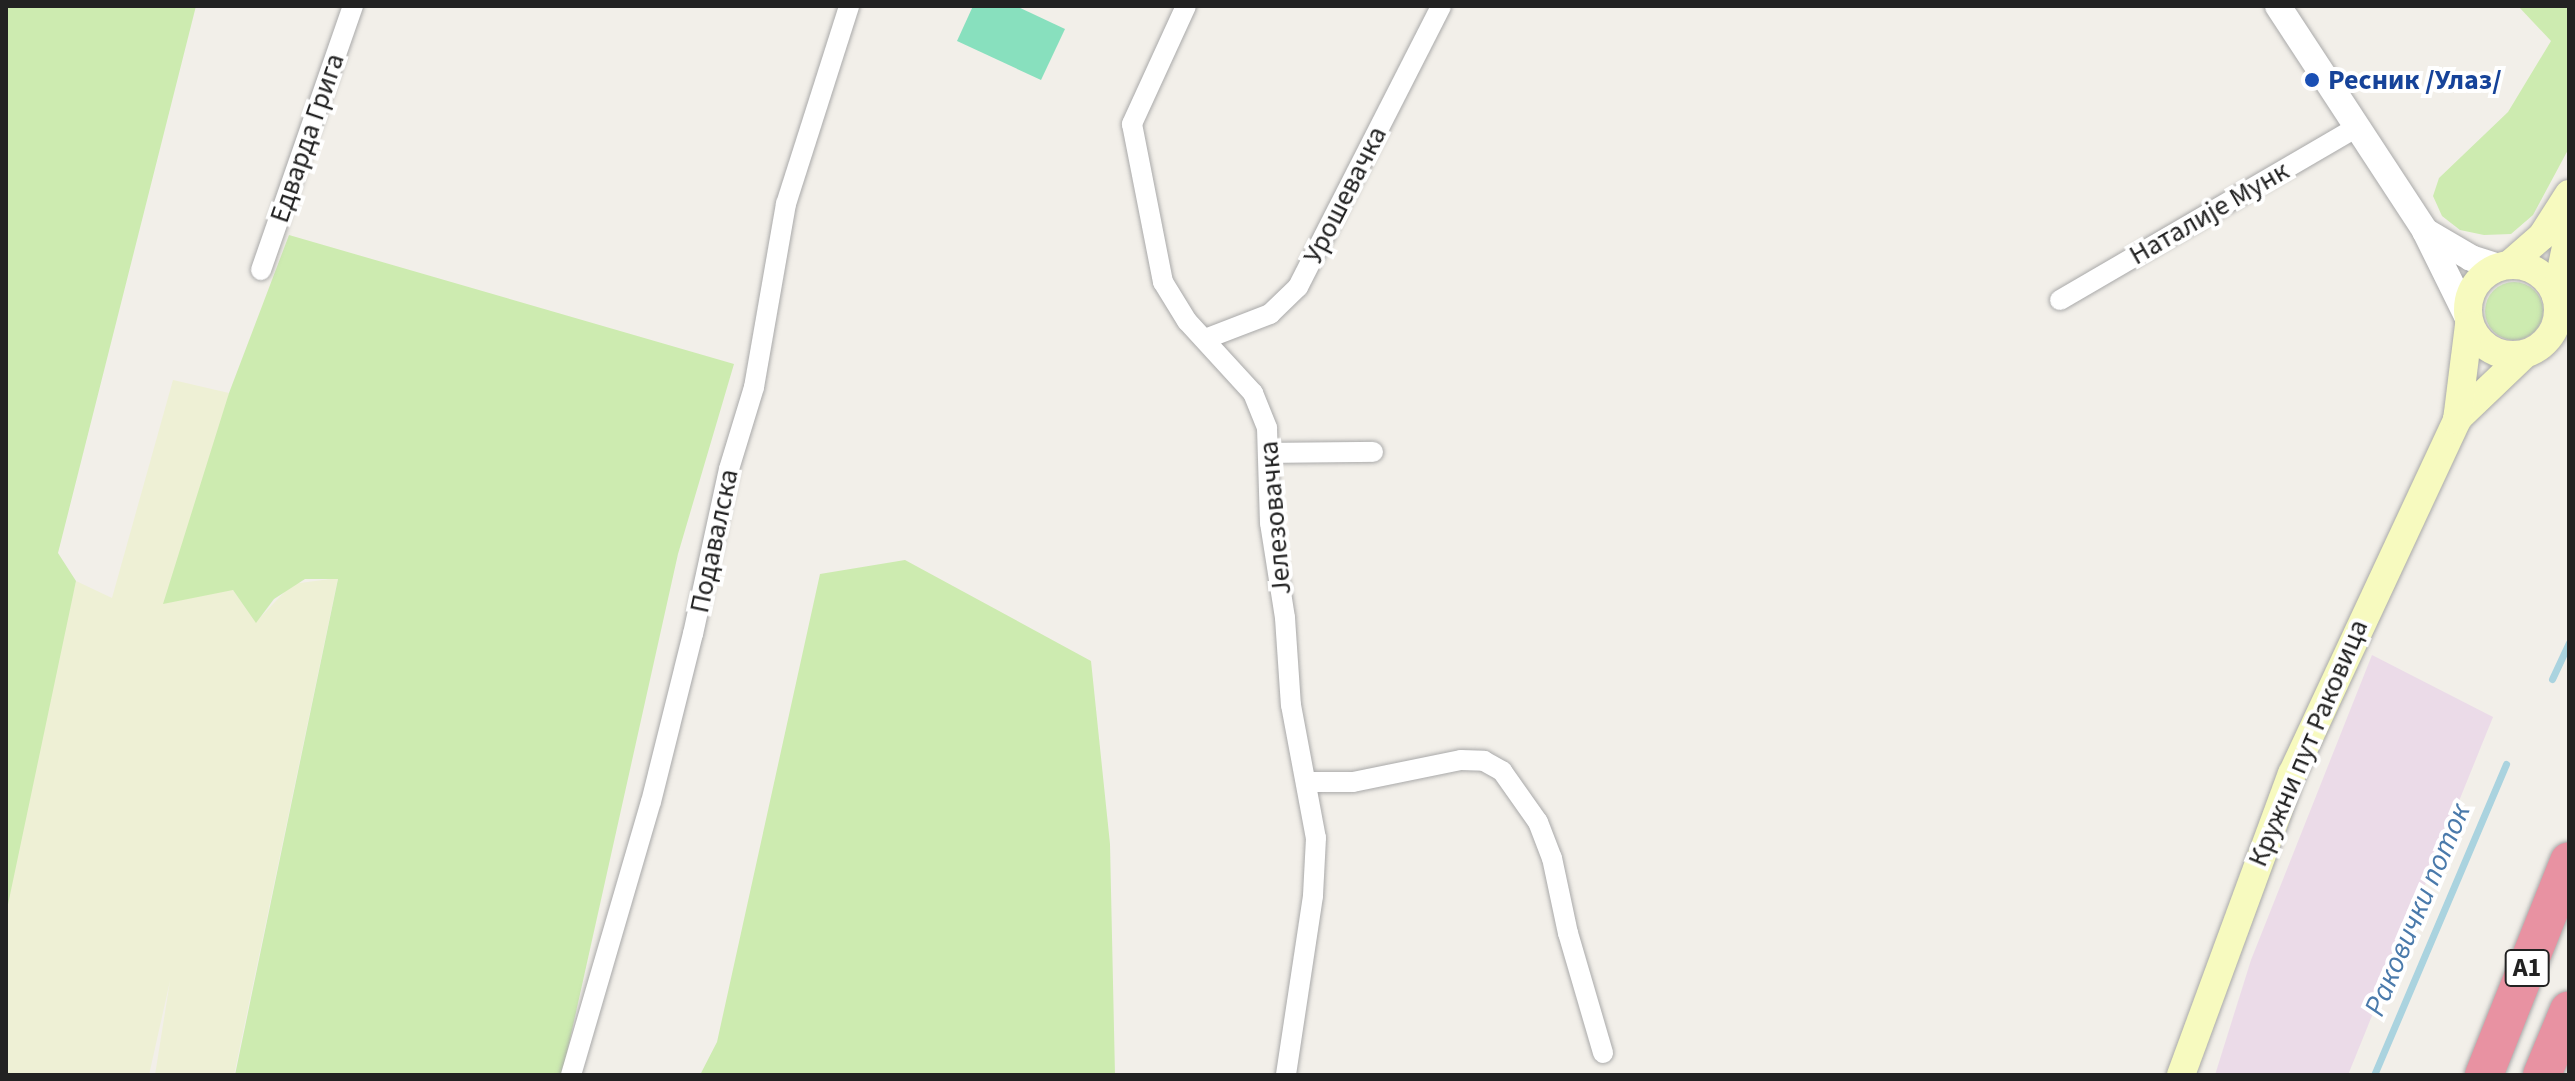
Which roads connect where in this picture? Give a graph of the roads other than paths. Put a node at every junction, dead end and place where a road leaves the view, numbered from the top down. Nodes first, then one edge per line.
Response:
1 (353, 6) edge
2 (849, 6) edge
3 (1186, 6) edge
4 (1441, 6) edge
5 (2278, 6) edge
6 (2357, 127) junction
7 (2569, 194) edge
8 (2425, 231) junction
9 (2569, 232) edge
10 (2504, 266) junction
11 (261, 270) dead end
12 (2556, 295) junction
13 (2060, 300) dead end
14 (2468, 320) junction
15 (1205, 339) junction
16 (2524, 355) junction
17 (2457, 420) junction
18 (1373, 452) dead end
19 (1270, 453) junction
20 (1308, 782) junction
21 (2569, 861) edge
22 (2569, 1010) edge
23 (1603, 1053) dead end
24 (571, 1075) edge
25 (1286, 1075) edge
26 (2181, 1075) edge
27 (2484, 1075) edge
28 (2542, 1075) edge

1 - 11 street, Едварда Грига
2 - 24 street, Подавалска
3 - 15 street, Јелезовачка
4 - 15 street, Урошевачка
5 - 6 street
6 - 8 street
6 - 13 street, Наталије Мунк
7 - 10 main road
8 - 10 street
8 - 14 street
9 - 12 main road
10 - 12 main road
10 - 14 main road
12 - 16 main road
14 - 16 main road
14 - 17 main road, Кружни пут Раковица
15 - 19 street, Јелезовачка
16 - 17 main road, Кружни пут Раковица
17 - 26 main road, Кружни пут Раковица
18 - 19 street
19 - 20 street, Јелезовачка
20 - 23 street
20 - 25 street, Јелезовачка
21 - 27 highway, A1
22 - 28 highway, A1

